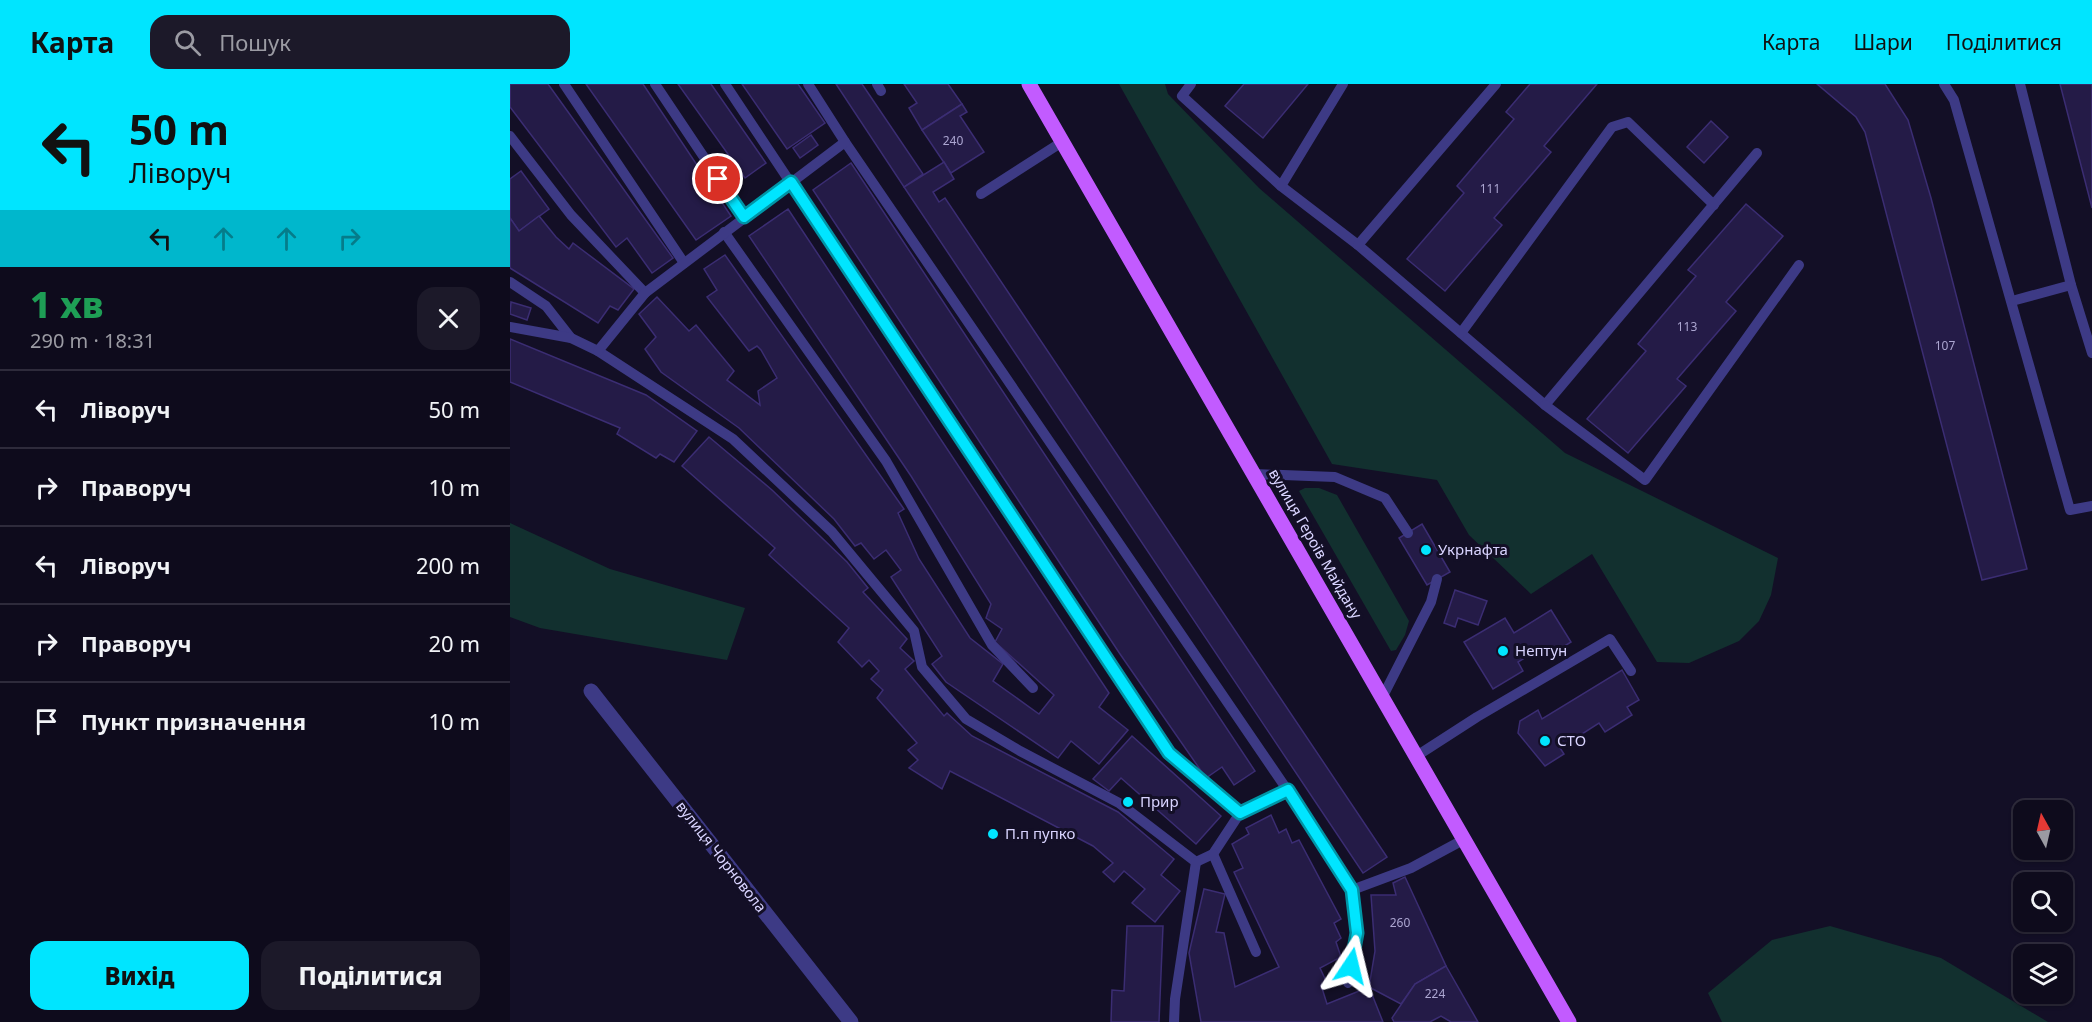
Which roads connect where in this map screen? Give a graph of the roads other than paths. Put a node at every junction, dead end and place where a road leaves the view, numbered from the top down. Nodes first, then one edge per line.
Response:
1 (564, 84) edge
2 (655, 84) edge
3 (725, 84) edge
4 (808, 84) edge
5 (1029, 84) edge
6 (1175, 84) edge
7 (1191, 84) edge
8 (1342, 84) edge
9 (1496, 84) edge
10 (1944, 84) edge
11 (2020, 84) edge
12 (1182, 96) junction
13 (510, 136) edge
14 (845, 142) junction
15 (1062, 142) junction
16 (1757, 153) dead end
17 (791, 182) junction
18 (1281, 186) junction
19 (981, 194) dead end
20 (1714, 205) junction
21 (744, 217) junction
22 (724, 232) junction
23 (1358, 245) junction
24 (684, 263) junction
25 (1799, 264) dead end
26 (510, 282) edge
27 (2071, 285) junction
28 (645, 292) junction
29 (2012, 301) junction
30 (510, 327) edge
31 (1461, 333) junction
32 (571, 338) junction
33 (598, 351) junction
34 (2092, 353) edge
35 (1545, 405) junction
36 (1255, 474) junction
37 (2092, 506) edge
38 (1408, 532) dead end
39 (1437, 579) dead end
40 (1631, 671) dead end
41 (1033, 688) dead end
42 (591, 691) dead end
43 (1382, 698) junction
44 (1415, 757) junction
45 (1288, 790) junction
46 (1240, 813) junction
47 (1463, 840) junction
48 (1212, 854) junction
49 (1197, 862) junction
50 (1352, 890) junction
51 (1256, 952) dead end
52 (1348, 983) dead end
53 (851, 1022) edge
54 (1174, 1022) edge
55 (1569, 1022) edge

1 - 24 lane
2 - 21 lane
3 - 17 lane
4 - 14 lane
5 - 15 main road, вулиця Героїв Майдану
6 - 12 lane
7 - 12 lane
8 - 18 lane
9 - 23 lane
10 - 29 lane
11 - 27 lane
12 - 18 lane
13 - 28 lane
14 - 17 lane
14 - 45 lane
15 - 19 lane
15 - 36 main road, вулиця Героїв Майдану
16 - 20 lane
17 - 21 lane
17 - 46 lane
18 - 23 lane
20 - 31 lane
20 - 35 lane
21 - 22 lane
22 - 24 lane
22 - 41 lane
23 - 31 lane
24 - 28 lane
25 - 35 lane
26 - 32 lane
27 - 29 lane
27 - 34 lane
28 - 33 lane
29 - 37 lane
30 - 32 lane
31 - 35 lane
32 - 33 lane
33 - 49 lane
36 - 38 lane
36 - 43 main road, вулиця Героїв Майдану
39 - 43 lane
40 - 44 lane
42 - 53 street, вулиця Чорновола
43 - 44 main road, вулиця Героїв Майдану
44 - 47 main road, вулиця Героїв Майдану
45 - 46 lane
45 - 50 lane
46 - 48 lane
47 - 50 lane
47 - 55 main road, вулиця Героїв Майдану
48 - 49 lane
48 - 51 lane
49 - 54 lane
50 - 52 lane

